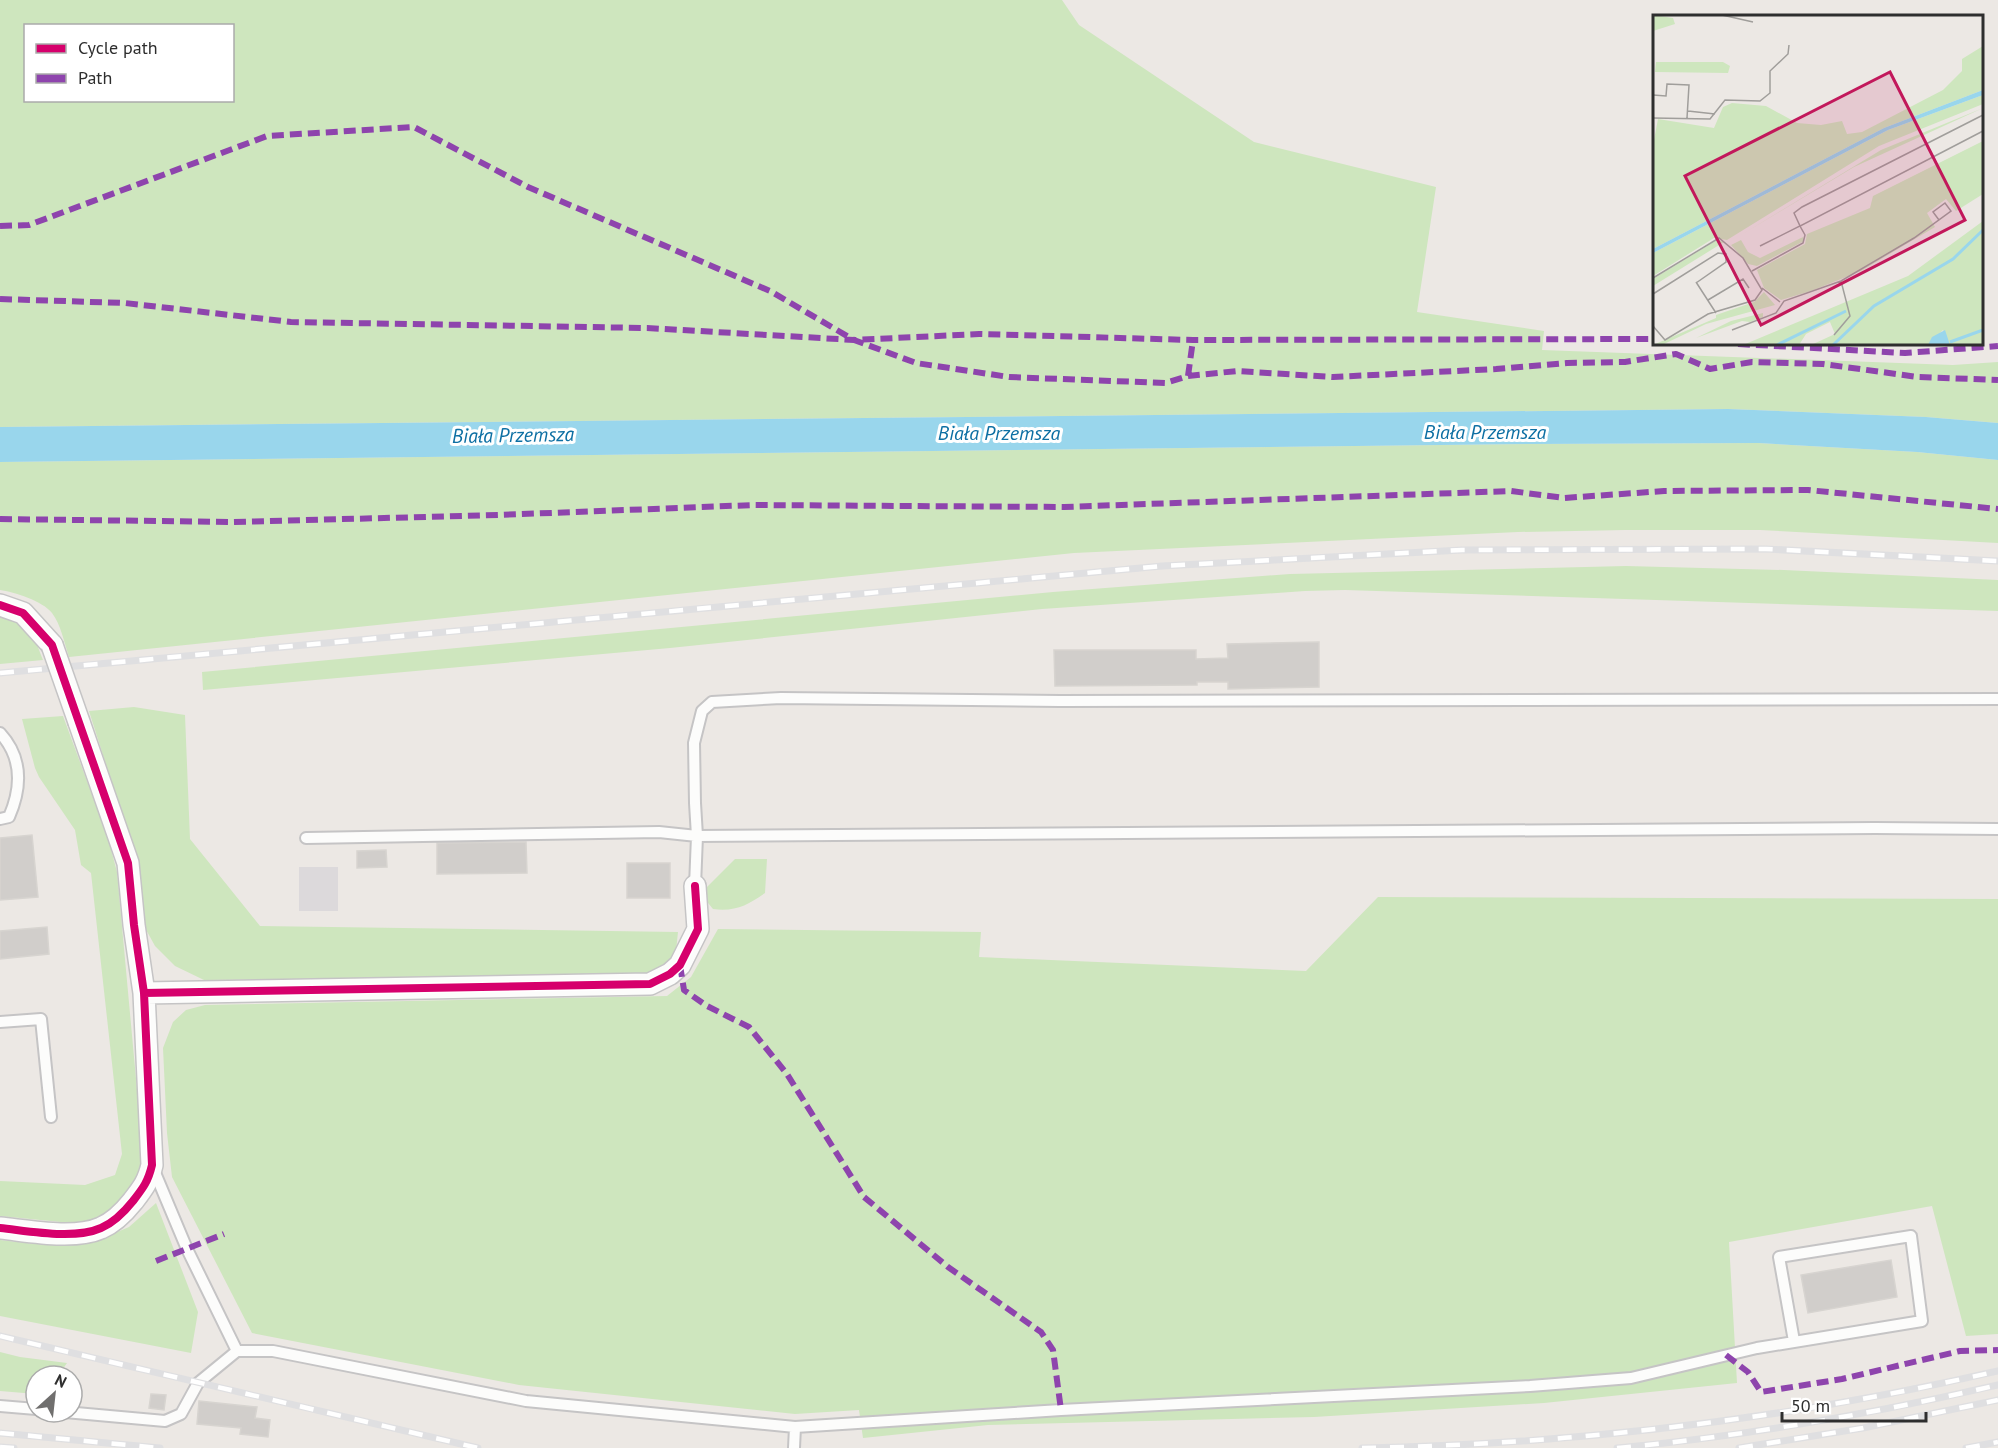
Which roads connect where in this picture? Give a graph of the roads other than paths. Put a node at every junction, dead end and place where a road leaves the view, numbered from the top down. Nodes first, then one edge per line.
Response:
1 (0, 605) edge
2 (1998, 699) edge
3 (0, 733) edge
4 (0, 819) edge
5 (1998, 829) edge
6 (697, 836) junction
7 (306, 838) dead end
8 (695, 886) joint
9 (144, 993) junction
10 (0, 1022) edge
11 (51, 1118) dead end
12 (152, 1165) junction
13 (0, 1228) edge
14 (1794, 1341) junction
15 (237, 1351) junction
16 (0, 1406) edge
17 (24, 1408) edge
18 (84, 1414) edge
19 (795, 1427) junction
20 (794, 1448) edge

1 - 9 street, bridge
2 - 6 lane
3 - 4 lane
5 - 6 lane
6 - 7 lane
6 - 8 lane
8 - 9 street
9 - 12 street
10 - 11 lane
12 - 13 street
12 - 15 lane
14 - 14 lane
14 - 19 lane
15 - 18 lane
15 - 19 lane
16 - 17 lane
19 - 20 lane

